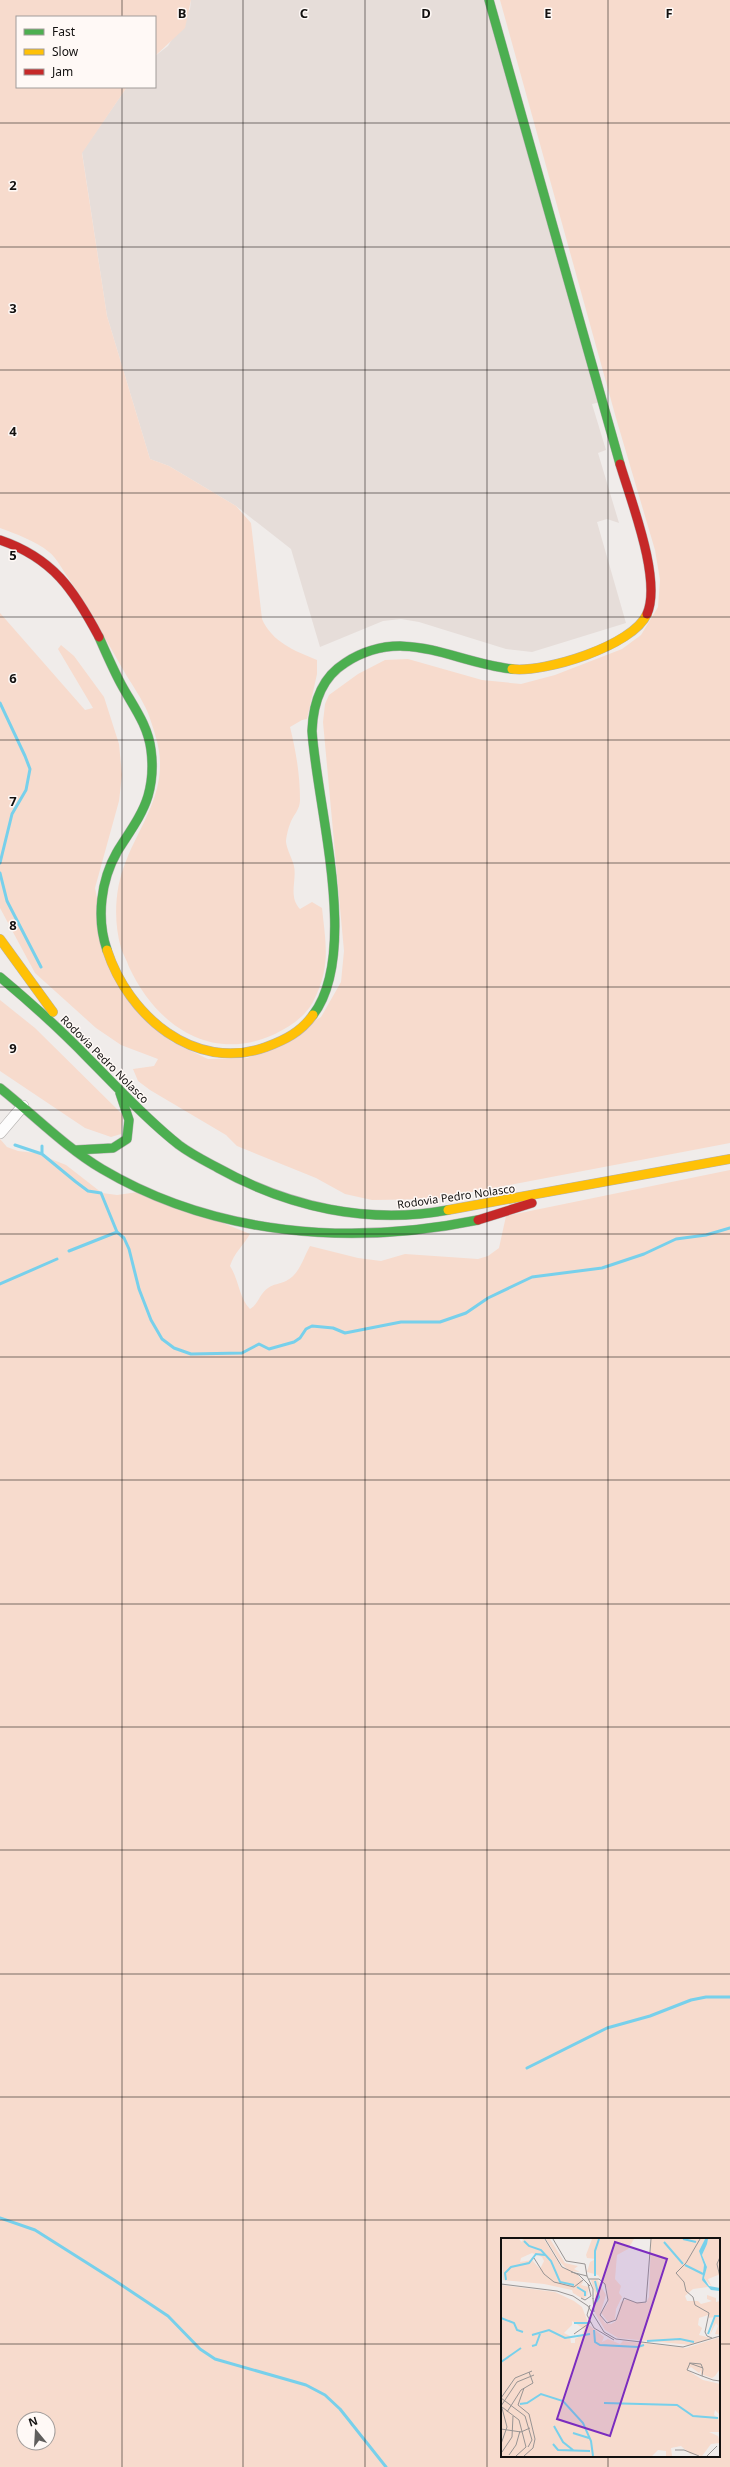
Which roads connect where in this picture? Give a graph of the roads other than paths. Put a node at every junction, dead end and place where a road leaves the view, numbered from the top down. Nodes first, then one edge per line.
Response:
1 (489, 0) edge
2 (0, 540) edge
3 (0, 940) edge
4 (0, 977) edge
5 (77, 1047) junction
6 (0, 1088) edge
7 (120, 1093) junction
8 (23, 1106) junction
9 (0, 1133) edge
10 (76, 1150) junction
11 (730, 1159) edge
12 (574, 1189) junction

1 - 2 main road
3 - 5 main road
4 - 5 main road, Rodovia Pedro Nolasco
5 - 7 main road, Rodovia Pedro Nolasco
6 - 8 main road
7 - 10 main road
7 - 12 main road, Rodovia Pedro Nolasco
8 - 9 street
8 - 10 main road
10 - 12 main road
11 - 12 main road, Rodovia Pedro Nolasco

